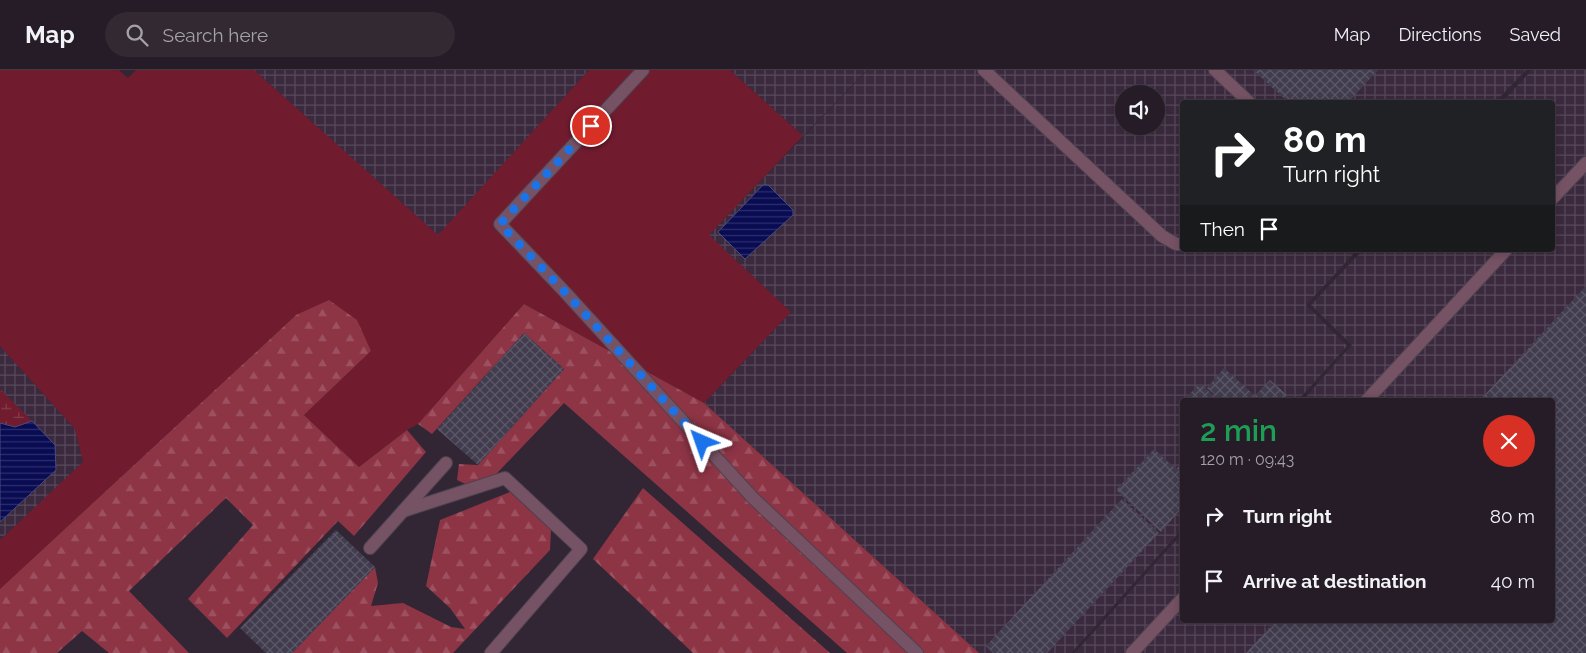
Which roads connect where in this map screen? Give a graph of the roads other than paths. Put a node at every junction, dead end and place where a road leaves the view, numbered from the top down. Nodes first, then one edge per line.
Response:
1 (643, 70) edge
2 (984, 70) edge
3 (1215, 70) edge
4 (1247, 100) edge
5 (1586, 163) edge
6 (1555, 196) edge
7 (1180, 244) edge
8 (1504, 252) edge
9 (1368, 398) edge
10 (446, 463) dead end
11 (403, 511) junction
12 (370, 548) dead end
13 (1180, 601) edge
14 (491, 653) edge
15 (917, 653) edge
16 (1132, 653) edge

1 - 15 street
2 - 7 street
3 - 4 street
5 - 6 street
8 - 9 street
10 - 11 street
11 - 12 street
11 - 14 street
13 - 16 street

